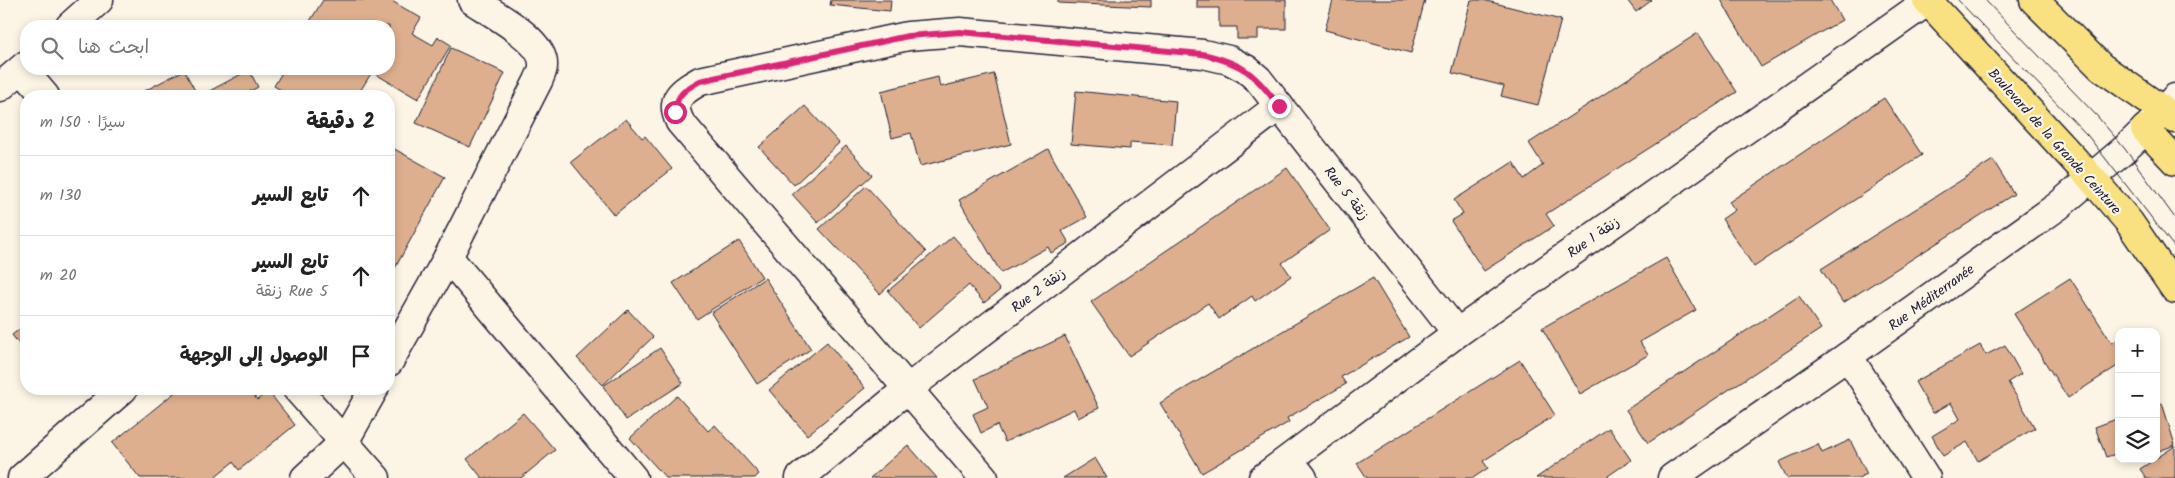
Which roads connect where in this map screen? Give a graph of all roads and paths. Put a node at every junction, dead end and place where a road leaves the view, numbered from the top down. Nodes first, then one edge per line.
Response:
1 (99, 0) edge
2 (472, 0) edge
3 (2034, 0) edge
4 (1927, 1) edge
5 (77, 20) edge
6 (20, 70) edge
7 (30, 75) edge
8 (0, 87) edge
9 (41, 90) edge
10 (1279, 106) junction
11 (2165, 114) edge
12 (2175, 161) edge
13 (2092, 179) junction
14 (448, 257) junction
15 (2175, 289) edge
16 (1457, 333) junction
17 (395, 351) edge
18 (1848, 356) junction
19 (906, 390) junction
20 (116, 395) edge
21 (302, 395) edge
22 (371, 395) edge
23 (344, 442) junction
24 (1296, 469) edge
25 (22, 478) edge
26 (305, 478) edge
27 (376, 478) edge
28 (633, 478) edge
29 (800, 478) edge
30 (984, 478) edge
31 (1263, 478) edge
32 (1672, 478) edge
33 (1926, 478) edge

1 - 5 street
2 - 14 street
3 - 11 main road
4 - 13 main road, Boulevard de la Grande Ceinture
4 - 16 street, Rue 1 زنقة
6 - 8 street
7 - 9 street
10 - 16 street, Rue 5 زنقة
10 - 19 street, Rue 2 زنقة
10 - 19 street, Rue 5 زنقة
11 - 12 main road
11 - 13 street, Rue Méditerranée
13 - 15 main road, Boulevard de la Grande Ceinture
13 - 18 street, Rue Méditerranée
14 - 17 street
14 - 28 street
16 - 24 street, Rue 1 زنقة
18 - 32 street, Rue Méditerranée
18 - 33 street
19 - 29 street, Rue 2 زنقة
19 - 30 street, Rue 5 زنقة
20 - 25 street
21 - 23 street
22 - 23 street
23 - 26 street
23 - 27 street
24 - 31 street, Rue 1 زنقة

